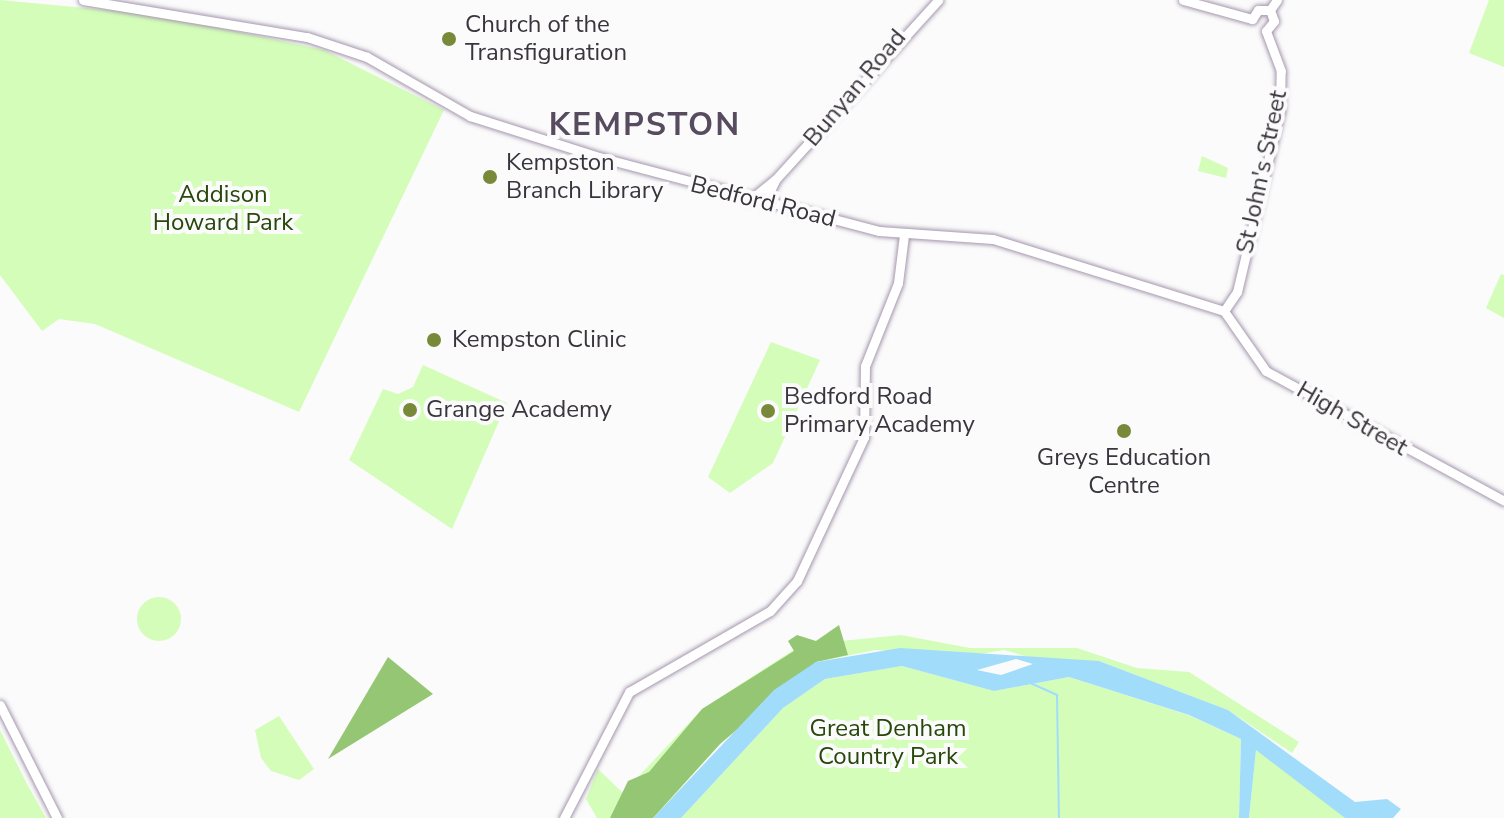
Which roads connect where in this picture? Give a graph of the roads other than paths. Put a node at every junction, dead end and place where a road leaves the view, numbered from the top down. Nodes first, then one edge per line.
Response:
1 (83, 0) edge
2 (938, 0) edge
3 (1183, 0) edge
4 (1277, 0) edge
5 (1270, 10) junction
6 (1252, 19) junction
7 (1266, 31) junction
8 (775, 180) junction
9 (750, 200) junction
10 (764, 203) junction
11 (904, 235) junction
12 (1224, 311) junction
13 (1504, 501) edge
14 (0, 705) edge
15 (57, 818) edge
16 (564, 818) edge

1 - 9 main road, Bedford Road
2 - 8 main road, Bunyan Road
3 - 6 main road
4 - 5 main road
5 - 6 main road
5 - 7 main road
6 - 7 main road
7 - 12 main road, St John's Street
8 - 9 main road, Bunyan Road
8 - 10 main road, Bunyan Road
9 - 10 main road, Bedford Road
10 - 11 main road, Bedford Road
11 - 12 main road, Bedford Road
11 - 16 main road
12 - 13 main road, High Street
14 - 15 main road

